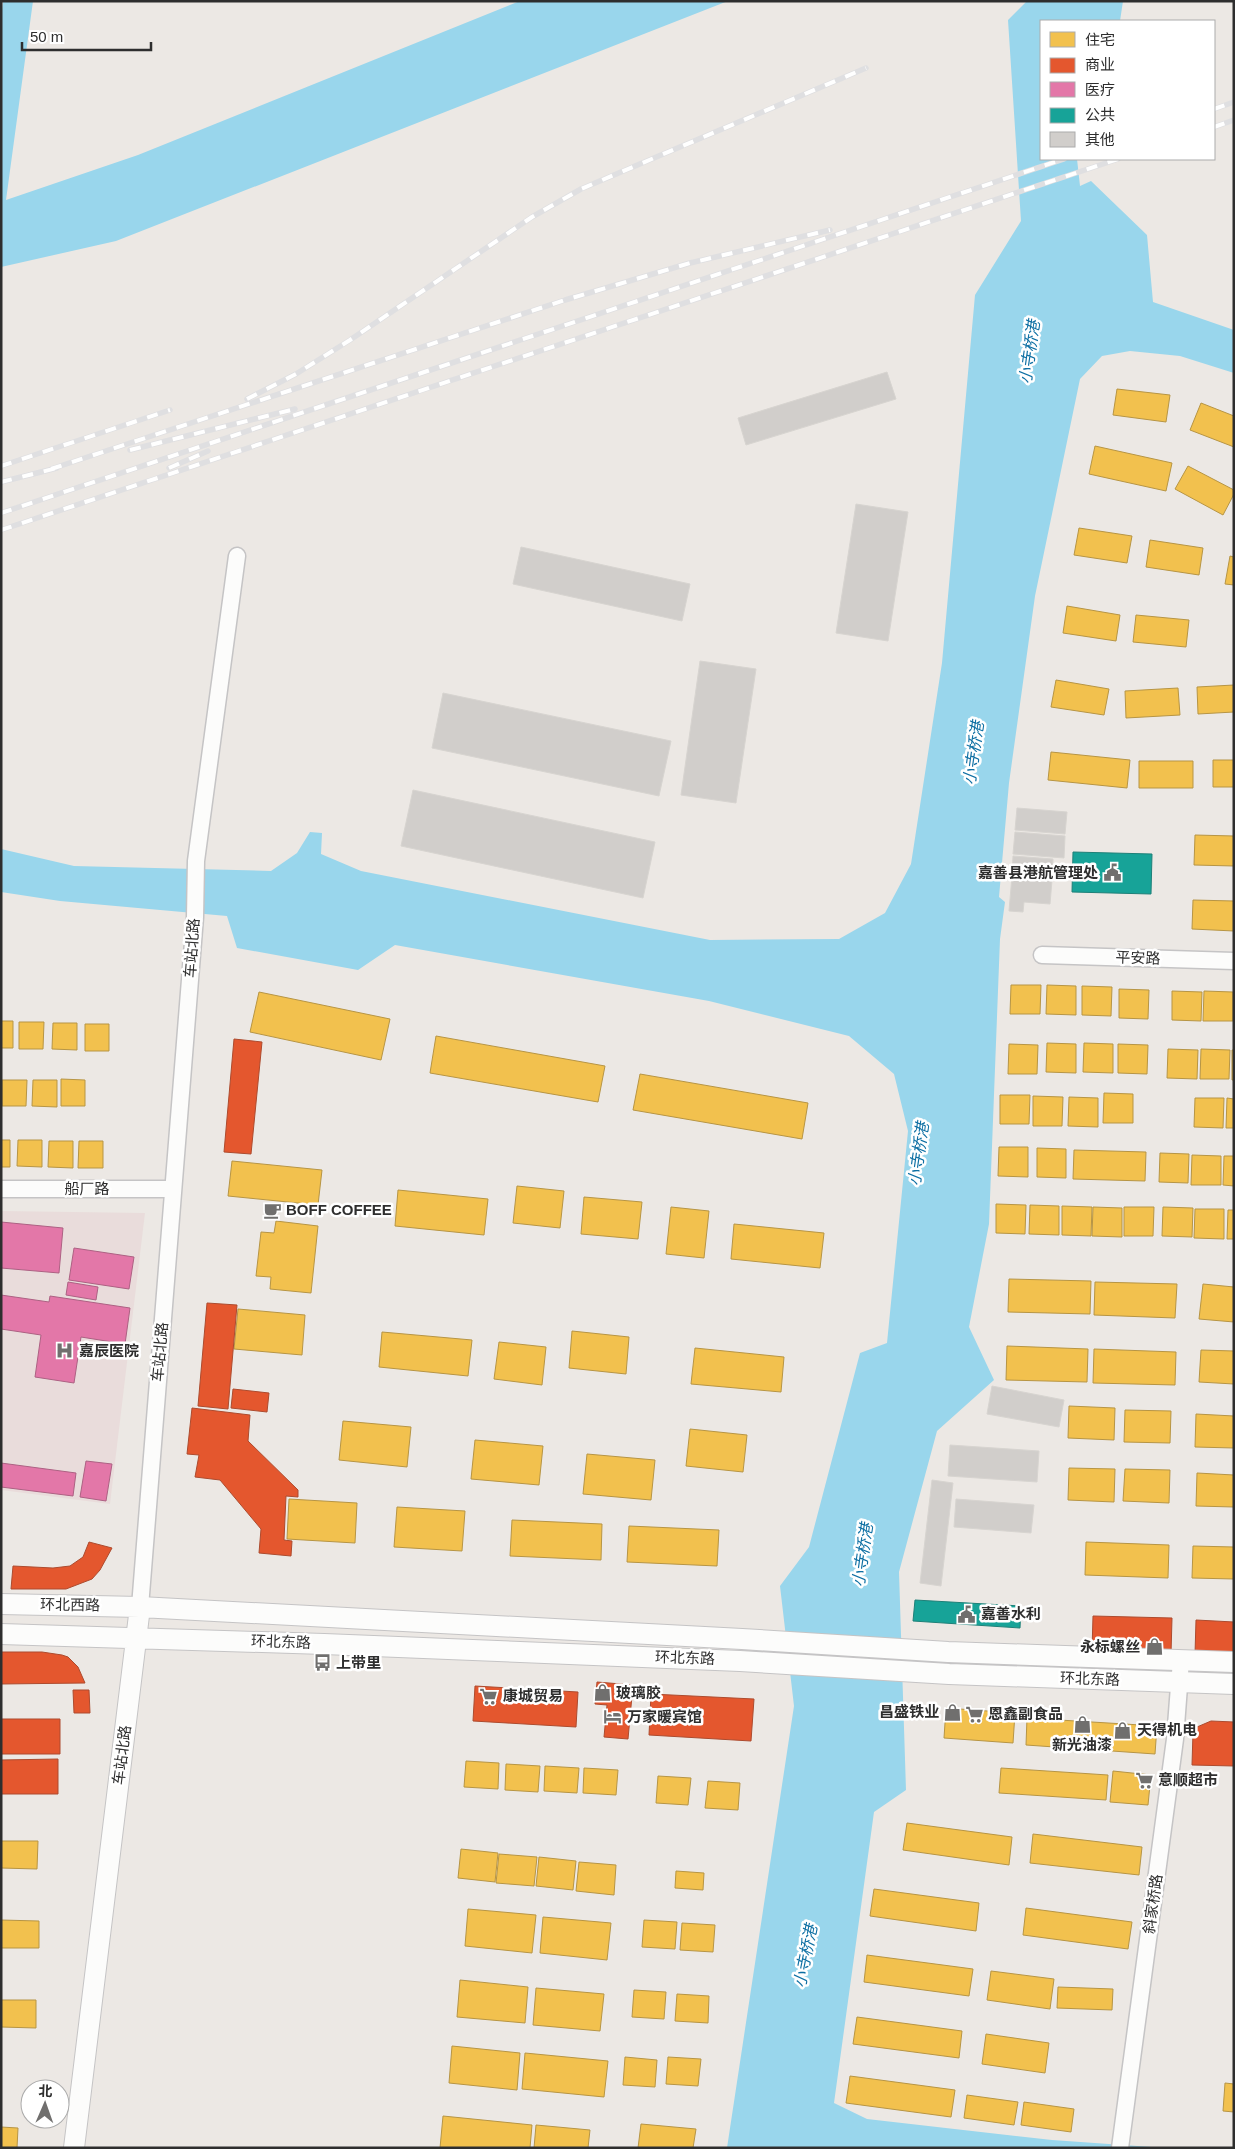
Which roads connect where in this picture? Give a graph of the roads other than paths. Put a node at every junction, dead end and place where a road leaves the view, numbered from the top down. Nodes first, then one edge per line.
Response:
1 (237, 556) dead end
2 (1042, 955) dead end
3 (1234, 961) edge
4 (1, 1189) edge
5 (173, 1189) junction
6 (1, 1604) edge
7 (140, 1607) junction
8 (1, 1634) edge
9 (137, 1639) junction
10 (1181, 1660) junction
11 (1234, 1662) edge
12 (1180, 1682) junction
13 (1234, 1684) edge
14 (74, 2148) edge
15 (1120, 2148) edge

1 - 5 street, 车站北路
2 - 3 street, 平安路
4 - 5 street, 船厂路
5 - 7 street, 车站北路
6 - 7 street, 环北西路
7 - 9 street, 车站北路
7 - 10 street, 环北东路
8 - 9 street, 环北西路
9 - 12 street, 环北东路
9 - 14 street, 车站北路
10 - 11 street, 环北东路
10 - 12 street, 斜家桥路
12 - 13 street, 环北东路
12 - 15 street, 斜家桥路

